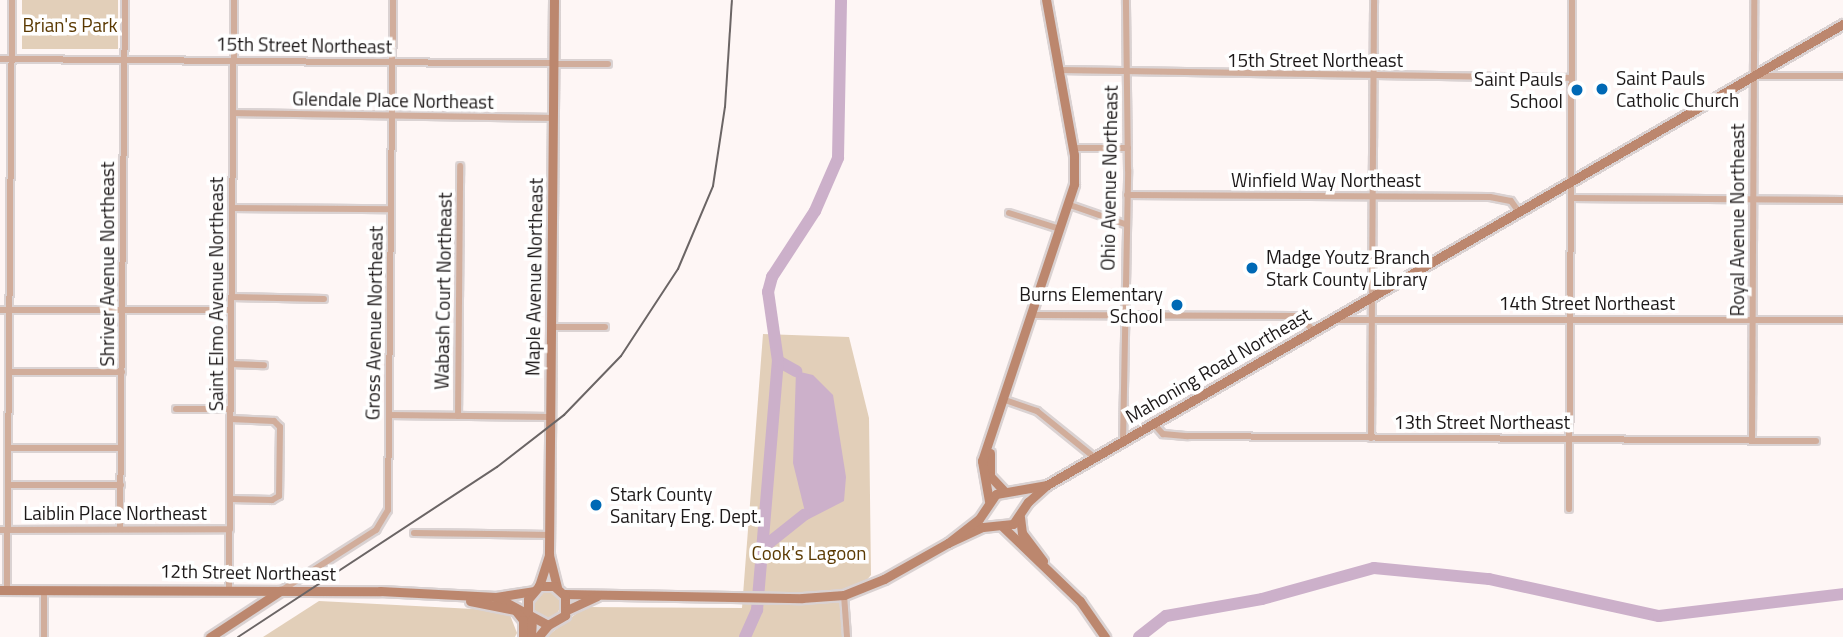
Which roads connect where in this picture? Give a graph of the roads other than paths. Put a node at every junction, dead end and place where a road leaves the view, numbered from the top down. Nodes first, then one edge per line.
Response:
1 (12, 0) edge
2 (125, 0) edge
3 (234, 0) edge
4 (393, 0) edge
5 (554, 0) edge
6 (1046, 0) edge
7 (1126, 0) edge
8 (1374, 0) edge
9 (1572, 0) edge
10 (1754, 0) edge
11 (1843, 24) edge
12 (0, 59) edge
13 (12, 59) junction
14 (124, 60) junction
15 (234, 60) junction
16 (392, 62) junction
17 (554, 63) junction
18 (608, 64) dead end
19 (1059, 70) junction
20 (1127, 73) junction
21 (1374, 76) junction
22 (1753, 76) junction
23 (1843, 76) edge
24 (1572, 78) junction
25 (233, 113) junction
26 (391, 116) junction
27 (553, 118) junction
28 (1072, 148) junction
29 (1128, 148) junction
30 (460, 166) dead end
31 (1572, 181) junction
32 (1127, 195) junction
33 (1373, 197) junction
34 (1571, 198) junction
35 (1753, 199) junction
36 (1843, 200) edge
37 (1070, 205) junction
38 (232, 208) junction
39 (391, 209) junction
40 (1519, 212) junction
41 (1009, 213) dead end
42 (1125, 224) junction
43 (1062, 230) junction
44 (1373, 296) junction
45 (232, 297) junction
46 (324, 299) dead end
47 (9, 309) junction
48 (0, 310) edge
49 (122, 310) junction
50 (231, 310) junction
51 (1034, 315) junction
52 (1123, 316) junction
53 (1373, 318) junction
54 (1571, 319) junction
55 (1331, 320) junction
56 (1752, 320) junction
57 (1843, 320) edge
58 (551, 327) junction
59 (605, 327) dead end
60 (1313, 331) junction
61 (0, 353) edge
62 (9, 353) junction
63 (231, 364) junction
64 (264, 365) dead end
65 (9, 372) junction
66 (122, 372) junction
67 (0, 388) edge
68 (9, 388) junction
69 (1005, 400) junction
70 (176, 409) dead end
71 (230, 409) junction
72 (390, 415) junction
73 (458, 416) junction
74 (550, 417) junction
75 (230, 419) junction
76 (1153, 423) junction
77 (0, 425) edge
78 (9, 425) junction
79 (1371, 438) junction
80 (1570, 439) junction
81 (1752, 440) junction
82 (1123, 441) junction
83 (1816, 441) dead end
84 (989, 447) junction
85 (9, 448) junction
86 (121, 448) junction
87 (1094, 457) junction
88 (0, 461) edge
89 (9, 461) junction
90 (9, 485) junction
91 (121, 485) junction
92 (1047, 485) junction
93 (1006, 492) junction
94 (231, 499) junction
95 (988, 504) junction
96 (1569, 509) dead end
97 (1020, 514) junction
98 (1000, 526) junction
99 (230, 528) junction
100 (4, 529) edge
101 (120, 529) junction
102 (414, 533) dead end
103 (549, 535) junction
104 (948, 542) junction
105 (549, 555) junction
106 (1043, 561) junction
107 (229, 589) junction
108 (536, 589) junction
109 (4, 590) edge
110 (44, 590) junction
111 (282, 590) junction
112 (560, 591) junction
113 (438, 592) junction
114 (844, 594) junction
115 (597, 596) junction
116 (496, 597) junction
117 (567, 610) junction
118 (530, 616) junction
119 (548, 625) junction
120 (44, 637) edge
121 (210, 637) edge
122 (523, 637) edge
123 (531, 637) edge
124 (538, 637) edge
125 (848, 637) edge
126 (1105, 637) edge

1 - 13 street
2 - 14 street, Shriver Avenue Northeast
3 - 15 street, Saint Elmo Avenue Northeast
4 - 16 street, Gross Avenue Northeast
5 - 17 main road, Maple Avenue Northeast
6 - 19 main road
7 - 20 street, Ohio Avenue Northeast
8 - 21 street
9 - 24 street
10 - 22 street, Royal Avenue Northeast
11 - 22 main road, Mahoning Road Northeast
12 - 13 street, 15th Street Northeast
13 - 14 street, 15th Street Northeast
13 - 47 street
14 - 15 street, 15th Street Northeast
14 - 49 street, Shriver Avenue Northeast
15 - 16 street, 15th Street Northeast
15 - 25 street, Saint Elmo Avenue Northeast
16 - 17 street, 15th Street Northeast
16 - 26 street, Gross Avenue Northeast
17 - 18 street, 15th Street Northeast
17 - 27 main road, Maple Avenue Northeast
19 - 20 street, 15th Street Northeast
19 - 28 main road
20 - 21 street, 15th Street Northeast
20 - 29 street, Ohio Avenue Northeast
21 - 24 street, 15th Street Northeast
21 - 33 street
22 - 23 street
22 - 31 main road, Mahoning Road Northeast
22 - 35 street, Royal Avenue Northeast
24 - 31 street
25 - 26 street, Glendale Place Northeast
25 - 38 street, Saint Elmo Avenue Northeast
26 - 27 street, Glendale Place Northeast
26 - 39 street, Gross Avenue Northeast
27 - 58 main road, Maple Avenue Northeast
28 - 29 street
28 - 37 main road
29 - 32 street, Ohio Avenue Northeast
30 - 73 street, Wabash Court Northeast
31 - 34 street
31 - 40 main road, Mahoning Road Northeast
32 - 33 street, Winfield Way Northeast
32 - 42 street, Ohio Avenue Northeast
33 - 40 street, Winfield Way Northeast
33 - 44 street
34 - 35 street
34 - 54 street
35 - 36 street
35 - 56 street, Royal Avenue Northeast
37 - 42 street
37 - 43 main road
38 - 39 street
38 - 45 street, Saint Elmo Avenue Northeast
39 - 72 street, Gross Avenue Northeast
40 - 44 main road, Mahoning Road Northeast
41 - 43 street
42 - 52 street, Ohio Avenue Northeast
43 - 51 main road
44 - 53 street
44 - 55 main road, Mahoning Road Northeast
45 - 46 street
45 - 50 street, Saint Elmo Avenue Northeast
47 - 48 street
47 - 49 street
47 - 62 street
49 - 50 street
49 - 66 street, Shriver Avenue Northeast
50 - 63 street, Saint Elmo Avenue Northeast
51 - 52 street
51 - 69 main road
52 - 60 street
52 - 82 street, Ohio Avenue Northeast
53 - 54 street, 14th Street Northeast
53 - 55 street, 14th Street Northeast
53 - 79 street
54 - 56 street, 14th Street Northeast
54 - 80 street
55 - 60 main road, Mahoning Road Northeast
56 - 57 street, 14th Street Northeast
56 - 81 street, Royal Avenue Northeast
58 - 59 street
58 - 74 main road, Maple Avenue Northeast
60 - 76 main road, Mahoning Road Northeast
61 - 62 street
62 - 65 street
63 - 64 street
63 - 71 street, Saint Elmo Avenue Northeast
65 - 66 street
65 - 68 street
66 - 86 street, Shriver Avenue Northeast
67 - 68 street
68 - 78 street
69 - 84 main road
69 - 87 street
70 - 71 street
71 - 75 street, Saint Elmo Avenue Northeast
72 - 73 street
72 - 111 street, Gross Avenue Northeast
73 - 74 street
74 - 103 main road, Maple Avenue Northeast
75 - 94 street, Saint Elmo Avenue Northeast
75 - 94 street, Laiblin Place Northeast
76 - 79 street, 13th Street Northeast
76 - 82 main road, Mahoning Road Northeast
77 - 78 street
78 - 85 street
79 - 80 street, 13th Street Northeast
80 - 81 street, 13th Street Northeast
80 - 96 street
81 - 83 street, 13th Street Northeast
82 - 87 main road, Mahoning Road Northeast
84 - 93 main road
84 - 95 main road
85 - 86 street
85 - 89 street
86 - 91 street, Shriver Avenue Northeast
87 - 92 main road, Mahoning Road Northeast
88 - 89 street
89 - 90 street
90 - 91 street
90 - 100 street
91 - 101 street, Shriver Avenue Northeast
92 - 93 main road, Mahoning Road Northeast
92 - 97 main road, Mahoning Road Northeast
93 - 95 main road
93 - 97 main road
94 - 99 street, Saint Elmo Avenue Northeast
95 - 98 main road
95 - 104 main road
97 - 98 main road
97 - 106 main road
98 - 104 main road
98 - 106 main road
99 - 101 street, Laiblin Place Northeast
99 - 107 street, Saint Elmo Avenue Northeast
100 - 101 street, Laiblin Place Northeast
100 - 109 street
102 - 103 street
103 - 105 main road, Maple Avenue Northeast
104 - 114 main road
105 - 108 main road, Maple Avenue Northeast
105 - 112 main road, Maple Avenue Northeast
106 - 126 main road
107 - 110 main road, 12th Street Northeast
107 - 111 main road, 12th Street Northeast
108 - 112 main road
108 - 116 main road, 12th Street Northeast
108 - 118 main road
109 - 110 main road, 12th Street Northeast
110 - 120 street
111 - 113 main road, 12th Street Northeast
111 - 121 main road
112 - 115 main road
112 - 117 main road
113 - 116 main road, 12th Street Northeast
113 - 122 main road
114 - 115 main road
114 - 125 street
115 - 117 main road
116 - 118 main road, 12th Street Northeast
117 - 119 main road
118 - 119 main road
118 - 123 main road
119 - 124 main road

